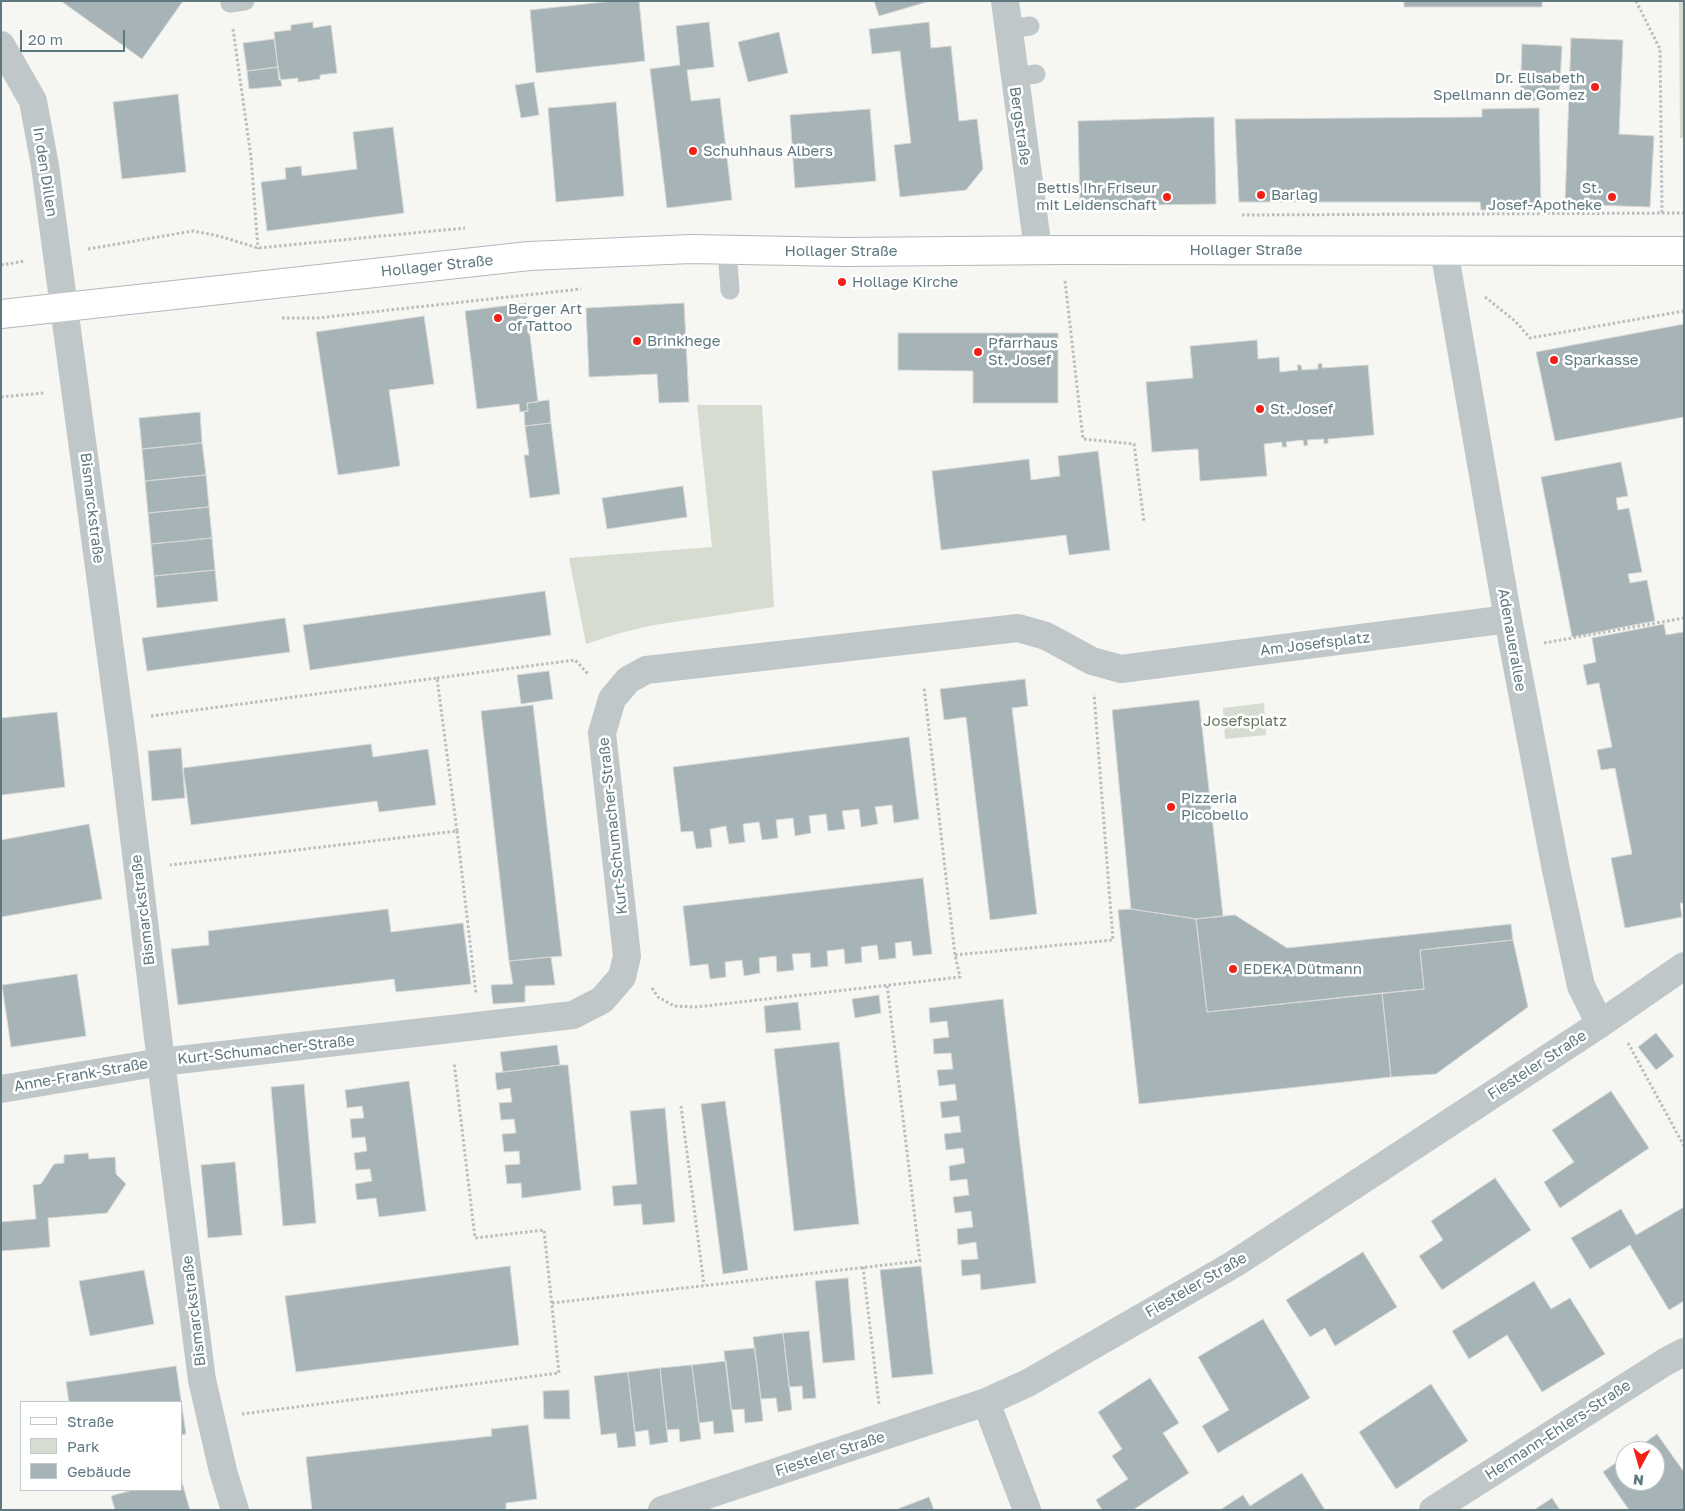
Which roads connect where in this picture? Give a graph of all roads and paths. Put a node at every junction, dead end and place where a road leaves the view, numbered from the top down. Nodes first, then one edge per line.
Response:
1 (1005, 1) edge
2 (1636, 1) edge
3 (237, 2) edge
4 (1, 46) edge
5 (1684, 213) edge
6 (258, 248) junction
7 (727, 250) junction
8 (1038, 250) junction
9 (1684, 251) edge
10 (59, 255) junction
11 (1446, 263) junction
12 (1, 265) edge
13 (1064, 274) dead end
14 (262, 286) junction
15 (588, 288) dead end
16 (730, 290) dead end
17 (66, 307) junction
18 (1684, 311) edge
19 (1, 314) edge
20 (280, 318) dead end
21 (1144, 522) dead end
22 (1684, 618) edge
23 (1508, 620) junction
24 (1513, 647) junction
25 (575, 660) dead end
26 (1092, 661) junction
27 (1121, 669) joint
28 (437, 678) junction
29 (924, 687) dead end
30 (120, 720) junction
31 (457, 831) junction
32 (138, 870) junction
33 (955, 955) junction
34 (626, 956) junction
35 (1684, 966) edge
36 (887, 984) junction
37 (1606, 1018) junction
38 (480, 1026) junction
39 (450, 1029) junction
40 (161, 1062) junction
41 (1, 1089) edge
42 (681, 1106) dead end
43 (1684, 1146) edge
44 (863, 1267) junction
45 (704, 1285) junction
46 (552, 1303) junction
47 (1684, 1352) edge
48 (986, 1402) junction
49 (211, 1418) junction
50 (882, 1436) junction
51 (235, 1510) edge
52 (662, 1510) edge
53 (1026, 1510) edge
54 (1433, 1510) edge

1 - 8 street, Bergstraße
2 - 5 path
3 - 6 path
4 - 10 street, In den Dillen
6 - 10 path
6 - 14 path
7 - 8 main road, Hollager Straße
7 - 14 main road, Hollager Straße
7 - 16 lane
8 - 11 main road, Hollager Straße
9 - 11 main road, Hollager Straße
10 - 12 path
10 - 17 street, In den Dillen
11 - 18 path
11 - 23 street, Adenauerallee
13 - 21 path
14 - 17 main road, Hollager Straße
15 - 20 path
17 - 19 main road, Hollager Straße
17 - 30 street, Bismarckstraße
22 - 24 path
23 - 24 street, Adenauerallee
23 - 27 street, Am Josefsplatz
24 - 37 street, Adenauerallee
25 - 28 path
26 - 27 street, Kurt-Schumacher-Straße
26 - 33 path
26 - 34 street, Kurt-Schumacher-Straße
28 - 30 path
28 - 31 path
29 - 33 path
30 - 32 street, Bismarckstraße
31 - 32 path
31 - 38 path
32 - 40 street, Bismarckstraße
33 - 36 path
34 - 36 path
34 - 38 street, Kurt-Schumacher-Straße
35 - 37 street, Fiesteler Straße
36 - 44 path
37 - 43 path
37 - 48 street, Fiesteler Straße
38 - 39 street, Kurt-Schumacher-Straße
39 - 40 street, Kurt-Schumacher-Straße
39 - 46 path
40 - 41 street, Anne-Frank-Straße
40 - 49 street, Bismarckstraße
42 - 45 path
44 - 45 path
44 - 50 path
45 - 46 path
46 - 49 path
47 - 54 street, Hermann-Ehlers-Straße
48 - 50 street, Fiesteler Straße
48 - 53 street
49 - 51 street, Bismarckstraße
50 - 52 street, Fiesteler Straße

